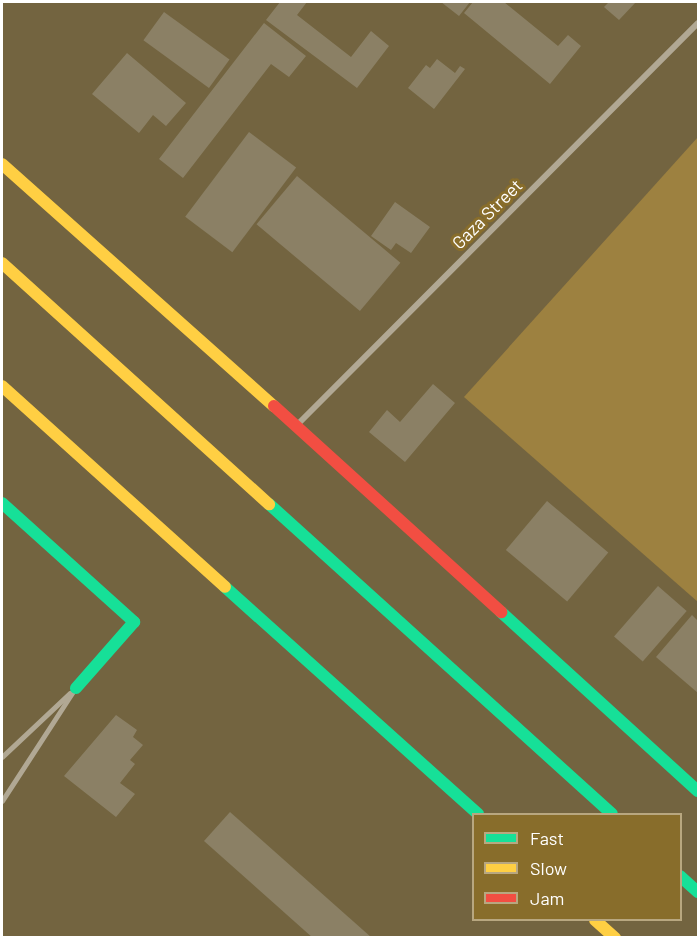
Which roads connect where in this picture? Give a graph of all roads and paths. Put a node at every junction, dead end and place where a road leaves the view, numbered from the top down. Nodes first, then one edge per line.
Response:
1 (699, 23) edge
2 (2, 164) edge
3 (2, 262) edge
4 (2, 386) edge
5 (296, 426) junction
6 (2, 503) edge
7 (76, 688) junction
8 (2, 757) edge
9 (699, 791) edge
10 (2, 801) edge
11 (477, 813) edge
12 (611, 813) edge
13 (682, 877) edge
14 (699, 892) edge
15 (596, 921) edge
16 (615, 938) edge

1 - 5 street, Gaza Street
2 - 5 main road
3 - 12 main road
4 - 11 main road
5 - 9 main road
6 - 7 main road
7 - 8 lane
7 - 10 lane
13 - 14 main road
15 - 16 main road

